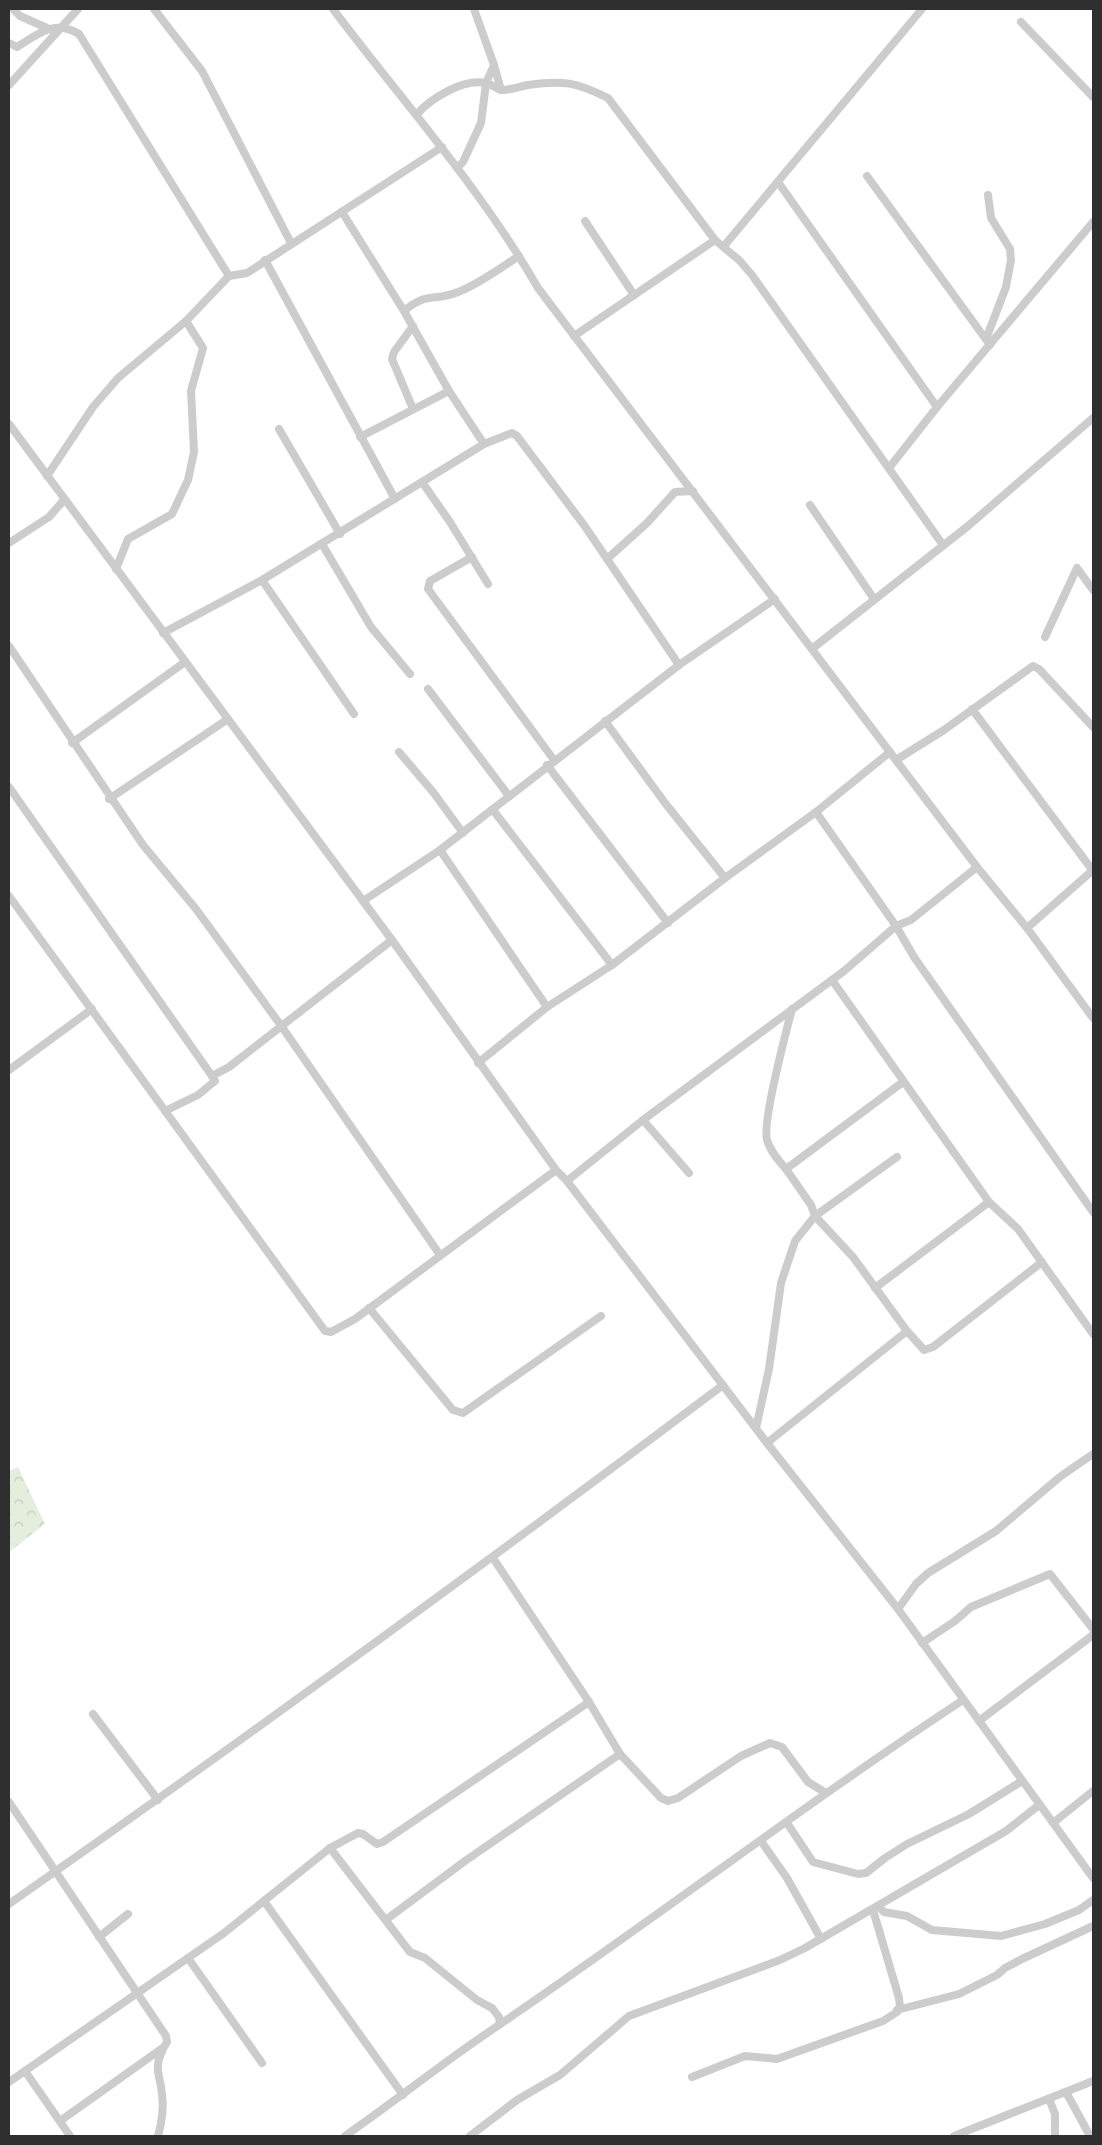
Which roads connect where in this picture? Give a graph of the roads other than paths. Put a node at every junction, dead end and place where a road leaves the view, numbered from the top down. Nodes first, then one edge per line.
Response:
1 (13, 9) edge
2 (78, 9) edge
3 (154, 9) edge
4 (333, 9) edge
5 (474, 9) edge
6 (922, 9) edge
7 (1020, 22) dead end
8 (60, 27) junction
9 (46, 28) junction
10 (9, 43) edge
11 (494, 65) junction
12 (486, 83) junction
13 (9, 85) edge
14 (501, 90) junction
15 (1093, 97) edge
16 (416, 115) junction
17 (442, 147) junction
18 (456, 168) junction
19 (867, 176) dead end
20 (778, 182) junction
21 (988, 195) dead end
22 (342, 212) junction
23 (585, 221) dead end
24 (1093, 222) edge
25 (715, 240) junction
26 (291, 243) junction
27 (724, 246) junction
28 (519, 256) junction
29 (265, 260) junction
30 (229, 276) junction
31 (634, 295) junction
32 (404, 311) junction
33 (186, 322) junction
34 (412, 326) junction
35 (574, 336) junction
36 (988, 342) junction
37 (449, 392) junction
38 (937, 407) junction
39 (413, 409) junction
40 (1093, 418) edge
41 (9, 424) edge
42 (280, 429) dead end
43 (360, 437) junction
44 (484, 444) junction
45 (889, 468) junction
46 (47, 476) junction
47 (422, 482) junction
48 (693, 491) junction
49 (395, 499) junction
50 (64, 500) junction
51 (810, 505) dead end
52 (340, 534) junction
53 (9, 543) edge
54 (322, 544) junction
55 (943, 545) junction
56 (472, 557) junction
57 (607, 559) junction
58 (116, 569) junction
59 (262, 580) junction
60 (488, 584) dead end
61 (1093, 590) edge
62 (775, 599) junction
63 (874, 599) junction
64 (163, 633) junction
65 (1045, 637) dead end
66 (9, 646) edge
67 (813, 648) junction
68 (185, 662) junction
69 (679, 665) junction
70 (410, 674) dead end
71 (428, 689) dead end
72 (972, 709) junction
73 (354, 714) dead end
74 (228, 719) junction
75 (605, 721) junction
76 (1093, 728) edge
77 (72, 743) junction
78 (399, 752) dead end
79 (890, 752) junction
80 (554, 760) junction
81 (896, 760) junction
82 (547, 765) junction
83 (9, 787) edge
84 (509, 796) junction
85 (110, 798) junction
86 (493, 810) junction
87 (816, 812) junction
88 (463, 833) junction
89 (440, 850) junction
90 (977, 867) junction
91 (1093, 870) edge
92 (725, 878) junction
93 (9, 896) edge
94 (363, 901) junction
95 (668, 922) junction
96 (896, 926) junction
97 (1027, 928) junction
98 (392, 940) junction
99 (612, 965) junction
100 (832, 980) junction
101 (547, 1007) junction
102 (92, 1009) junction
103 (792, 1009) junction
104 (1093, 1018) edge
105 (282, 1027) junction
106 (478, 1063) junction
107 (9, 1070) edge
108 (212, 1076) junction
109 (903, 1082) junction
110 (165, 1111) junction
111 (643, 1120) junction
112 (897, 1157) dead end
113 (786, 1169) junction
114 (556, 1170) junction
115 (689, 1173) dead end
116 (567, 1181) junction
117 (989, 1202) junction
118 (1093, 1212) edge
119 (815, 1216) junction
120 (440, 1255) junction
121 (1042, 1262) junction
122 (875, 1288) junction
123 (369, 1308) junction
124 (601, 1316) dead end
125 (907, 1331) junction
126 (1093, 1334) edge
127 (723, 1385) junction
128 (756, 1428) junction
129 (766, 1443) junction
130 (1093, 1454) edge
131 (493, 1558) junction
132 (898, 1609) junction
133 (1093, 1629) edge
134 (1093, 1635) edge
135 (922, 1643) junction
136 (963, 1700) junction
137 (589, 1702) junction
138 (93, 1714) dead end
139 (979, 1721) junction
140 (620, 1754) junction
141 (1022, 1781) junction
142 (1093, 1792) edge
143 (826, 1793) junction
144 (158, 1800) junction
145 (9, 1802) edge
146 (1040, 1804) junction
147 (1052, 1822) junction
148 (787, 1823) junction
149 (761, 1841) junction
150 (330, 1848) junction
151 (54, 1872) junction
152 (1093, 1878) edge
153 (1093, 1900) edge
154 (264, 1901) junction
155 (9, 1904) edge
156 (876, 1908) junction
157 (128, 1914) dead end
158 (387, 1919) junction
159 (1093, 1926) edge
160 (99, 1937) junction
161 (821, 1940) junction
162 (188, 1958) junction
163 (137, 1992) junction
164 (897, 2010) junction
165 (500, 2024) junction
166 (164, 2047) junction
167 (262, 2063) dead end
168 (25, 2071) junction
169 (692, 2077) dead end
170 (9, 2082) edge
171 (1093, 2082) edge
172 (1066, 2092) junction
173 (403, 2095) junction
174 (1049, 2099) junction
175 (60, 2121) junction
176 (70, 2136) edge
177 (158, 2136) edge
178 (345, 2136) edge
179 (470, 2136) edge
180 (954, 2136) edge
181 (1056, 2136) edge
182 (1090, 2136) edge

1 - 9 street
2 - 8 street
3 - 26 street
4 - 16 street
5 - 11 street
6 - 20 street
7 - 15 street
8 - 9 street
8 - 13 street
8 - 30 street
9 - 10 street
11 - 12 street
11 - 14 street
12 - 14 street
12 - 16 street
12 - 18 street
14 - 25 street
16 - 17 street
17 - 18 street
17 - 22 street
18 - 28 street
19 - 36 street
20 - 27 street
20 - 38 street
21 - 36 street
22 - 26 street
22 - 32 street
23 - 31 street
24 - 36 street
25 - 27 street
25 - 31 street
26 - 29 street
27 - 45 street
28 - 32 street
28 - 35 street
29 - 30 street
29 - 43 street
30 - 33 street
31 - 35 street
32 - 34 street
33 - 46 street
33 - 58 street
34 - 37 street
34 - 39 street
35 - 48 street
36 - 38 street
37 - 39 street
37 - 44 street
38 - 45 street
39 - 43 street
40 - 55 street
41 - 46 street
42 - 52 street
43 - 49 street
44 - 47 street
44 - 57 street
45 - 55 street
46 - 50 street
47 - 49 street
47 - 56 street
48 - 57 street
48 - 62 street
49 - 52 street
50 - 53 street
50 - 58 street
51 - 63 street
52 - 54 street
54 - 59 street
54 - 70 street
55 - 63 street
56 - 60 street
56 - 80 street
57 - 69 street
58 - 64 street
59 - 64 street
59 - 73 street
61 - 65 street
62 - 67 street
62 - 69 street
63 - 67 street
64 - 68 street
66 - 77 street
67 - 79 street
68 - 74 street
68 - 77 street
69 - 75 street
71 - 84 street
72 - 76 street
72 - 81 street
72 - 91 street
74 - 85 street
74 - 94 street
75 - 80 street
75 - 92 street
77 - 85 street
78 - 88 street
79 - 81 street
79 - 87 street
80 - 82 street
81 - 90 street
82 - 84 street
82 - 95 street
83 - 108 street
84 - 86 street
85 - 105 street
86 - 88 street
86 - 99 street
87 - 92 street
87 - 96 street
88 - 89 street
89 - 94 street
89 - 101 street
90 - 96 street
90 - 97 street
91 - 97 street
92 - 95 street
93 - 102 street
94 - 98 street
95 - 99 street
96 - 100 street
96 - 118 street
97 - 104 street
98 - 105 street
98 - 106 street
99 - 101 street
100 - 103 street
100 - 109 street
101 - 106 street
102 - 107 street
102 - 110 street
103 - 111 street
103 - 113 street
105 - 108 street
105 - 120 street
106 - 114 street
108 - 110 street
109 - 113 street
109 - 117 street
110 - 123 street
111 - 115 street
111 - 116 street
112 - 119 street
113 - 119 street
114 - 116 street
114 - 120 street
116 - 127 street
117 - 121 street
117 - 122 street
119 - 122 street
119 - 128 street
120 - 123 street
121 - 125 street
121 - 126 street
122 - 125 street
123 - 124 street
125 - 129 street
127 - 128 street
127 - 131 street
128 - 129 street
129 - 132 street
130 - 132 street
131 - 137 street
131 - 144 street
132 - 135 street
133 - 135 street
134 - 139 street
135 - 136 street
136 - 139 street
136 - 143 street
137 - 140 street
137 - 150 street
138 - 144 street
139 - 141 street
140 - 143 street
140 - 158 street
141 - 146 street
141 - 148 street
142 - 147 street
143 - 148 street
144 - 151 street
145 - 151 street
146 - 147 street
146 - 156 street
147 - 152 street
148 - 149 street
149 - 161 street
149 - 165 street
150 - 154 street
150 - 158 street
151 - 155 street
151 - 160 street
153 - 156 street
154 - 162 street
154 - 173 street
156 - 161 street
156 - 164 street
157 - 160 street
158 - 165 street
159 - 164 street
160 - 163 street
161 - 179 street
162 - 163 street
162 - 167 street
163 - 166 street
163 - 168 street
164 - 169 street
165 - 173 street
166 - 175 street
166 - 177 street
168 - 170 street
168 - 175 street
171 - 172 street
172 - 174 street
172 - 182 street
173 - 178 street
174 - 180 street
174 - 181 street
175 - 176 street

